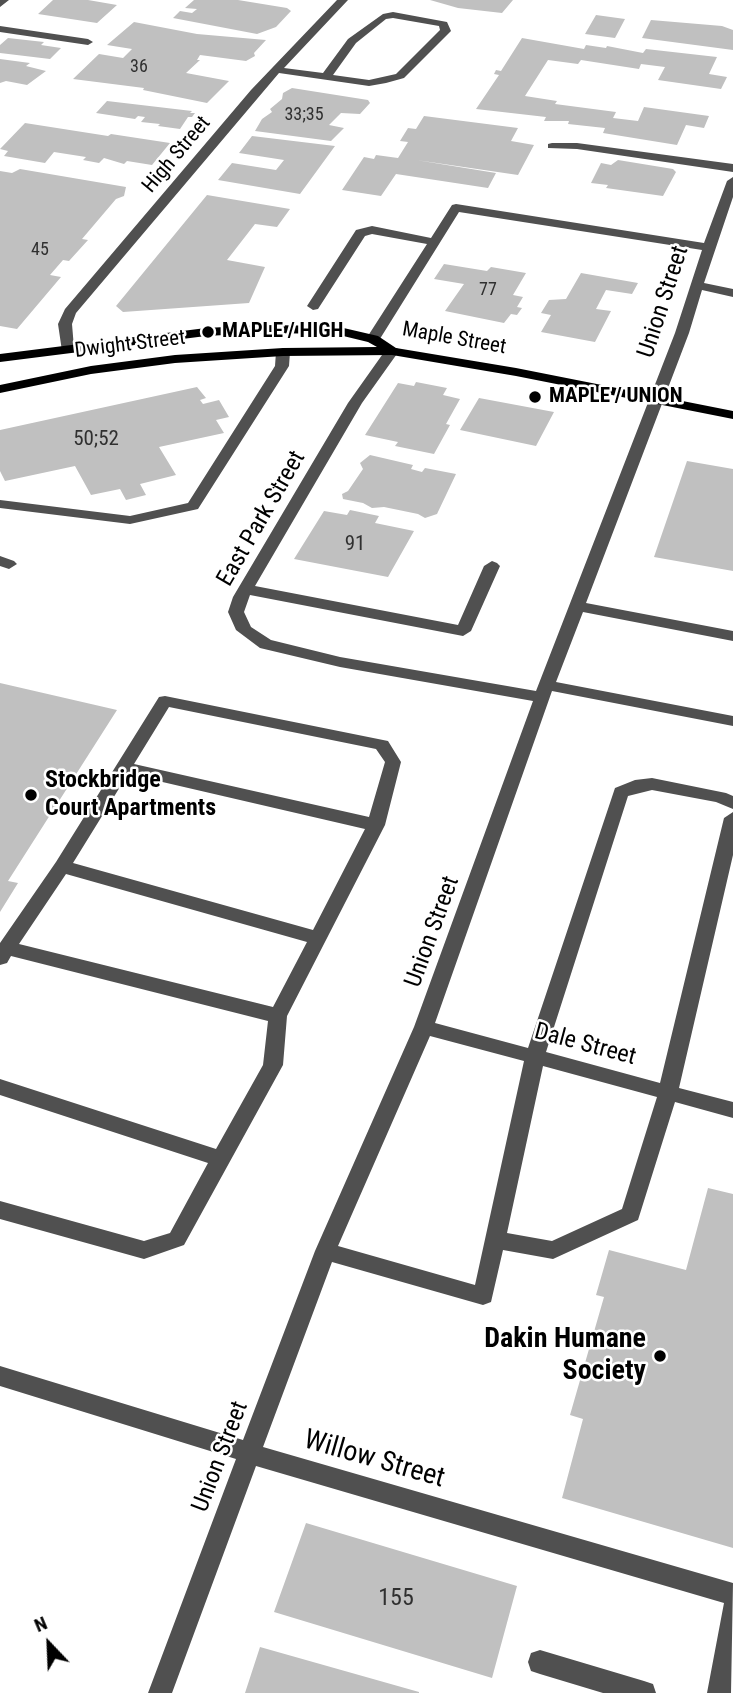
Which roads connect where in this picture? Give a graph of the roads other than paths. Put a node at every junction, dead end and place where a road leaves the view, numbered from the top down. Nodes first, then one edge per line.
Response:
1 (4, 0) edge
2 (343, 0) edge
3 (0, 4) edge
4 (0, 29) edge
5 (88, 42) dead end
6 (276, 69) junction
7 (326, 77) junction
8 (552, 146) dead end
9 (733, 168) edge
10 (733, 181) edge
11 (434, 242) junction
12 (709, 247) junction
13 (697, 285) junction
14 (733, 293) edge
15 (313, 306) dead end
16 (373, 339) junction
17 (68, 348) junction
18 (392, 351) junction
19 (283, 352) junction
20 (0, 358) edge
21 (0, 389) edge
22 (655, 402) junction
23 (733, 415) edge
24 (0, 504) edge
25 (492, 566) dead end
26 (245, 589) junction
27 (578, 606) junction
28 (733, 636) edge
29 (545, 691) junction
30 (733, 722) edge
31 (125, 768) junction
32 (733, 803) edge
33 (733, 818) edge
34 (376, 825) junction
35 (62, 866) junction
36 (317, 938) junction
37 (3, 953) edge
38 (278, 1016) junction
39 (424, 1027) junction
40 (535, 1057) junction
41 (0, 1087) edge
42 (668, 1092) junction
43 (733, 1110) edge
44 (221, 1159) junction
45 (0, 1210) edge
46 (496, 1240) junction
47 (325, 1251) junction
48 (0, 1376) edge
49 (248, 1453) junction
50 (733, 1594) edge
51 (733, 1611) edge
52 (540, 1662) dead end
53 (160, 1693) edge
54 (644, 1693) edge
55 (719, 1693) edge

1 - 3 street
2 - 6 street, High Street
4 - 5 street
6 - 7 street
6 - 17 street, High Street
7 - 7 street
8 - 9 street
10 - 12 street, Union Street
11 - 12 street
11 - 15 street
11 - 16 street
12 - 13 street, Union Street
13 - 14 street
13 - 22 street, Union Street
16 - 17 main road, Maple Street
16 - 18 main road, Maple Street
17 - 20 main road, Maple Street
18 - 19 main road, Dwight Street
18 - 22 main road, Maple Street
18 - 26 street, East Park Street
19 - 21 main road, Dwight Street
19 - 24 street
22 - 23 main road, Maple Street
22 - 27 street, Union Street
25 - 26 street
26 - 29 street, East Park Street
27 - 28 street
27 - 29 street, Union Street
29 - 30 street, East Park Street
29 - 39 street, Union Street
31 - 34 street
31 - 34 street
31 - 35 street
32 - 40 street
33 - 42 street
34 - 36 street
35 - 36 street
35 - 37 street
36 - 38 street
37 - 38 street
38 - 44 street
39 - 40 street, Dale Street
39 - 47 street, Union Street
40 - 42 street, Dale Street
40 - 46 street
41 - 44 street
42 - 43 street, Dale Street
42 - 46 street
44 - 45 street
46 - 47 street
47 - 49 street, Union Street
48 - 49 street, Willow Street
49 - 50 street, Willow Street
49 - 53 street, Union Street
51 - 55 street
52 - 54 street

